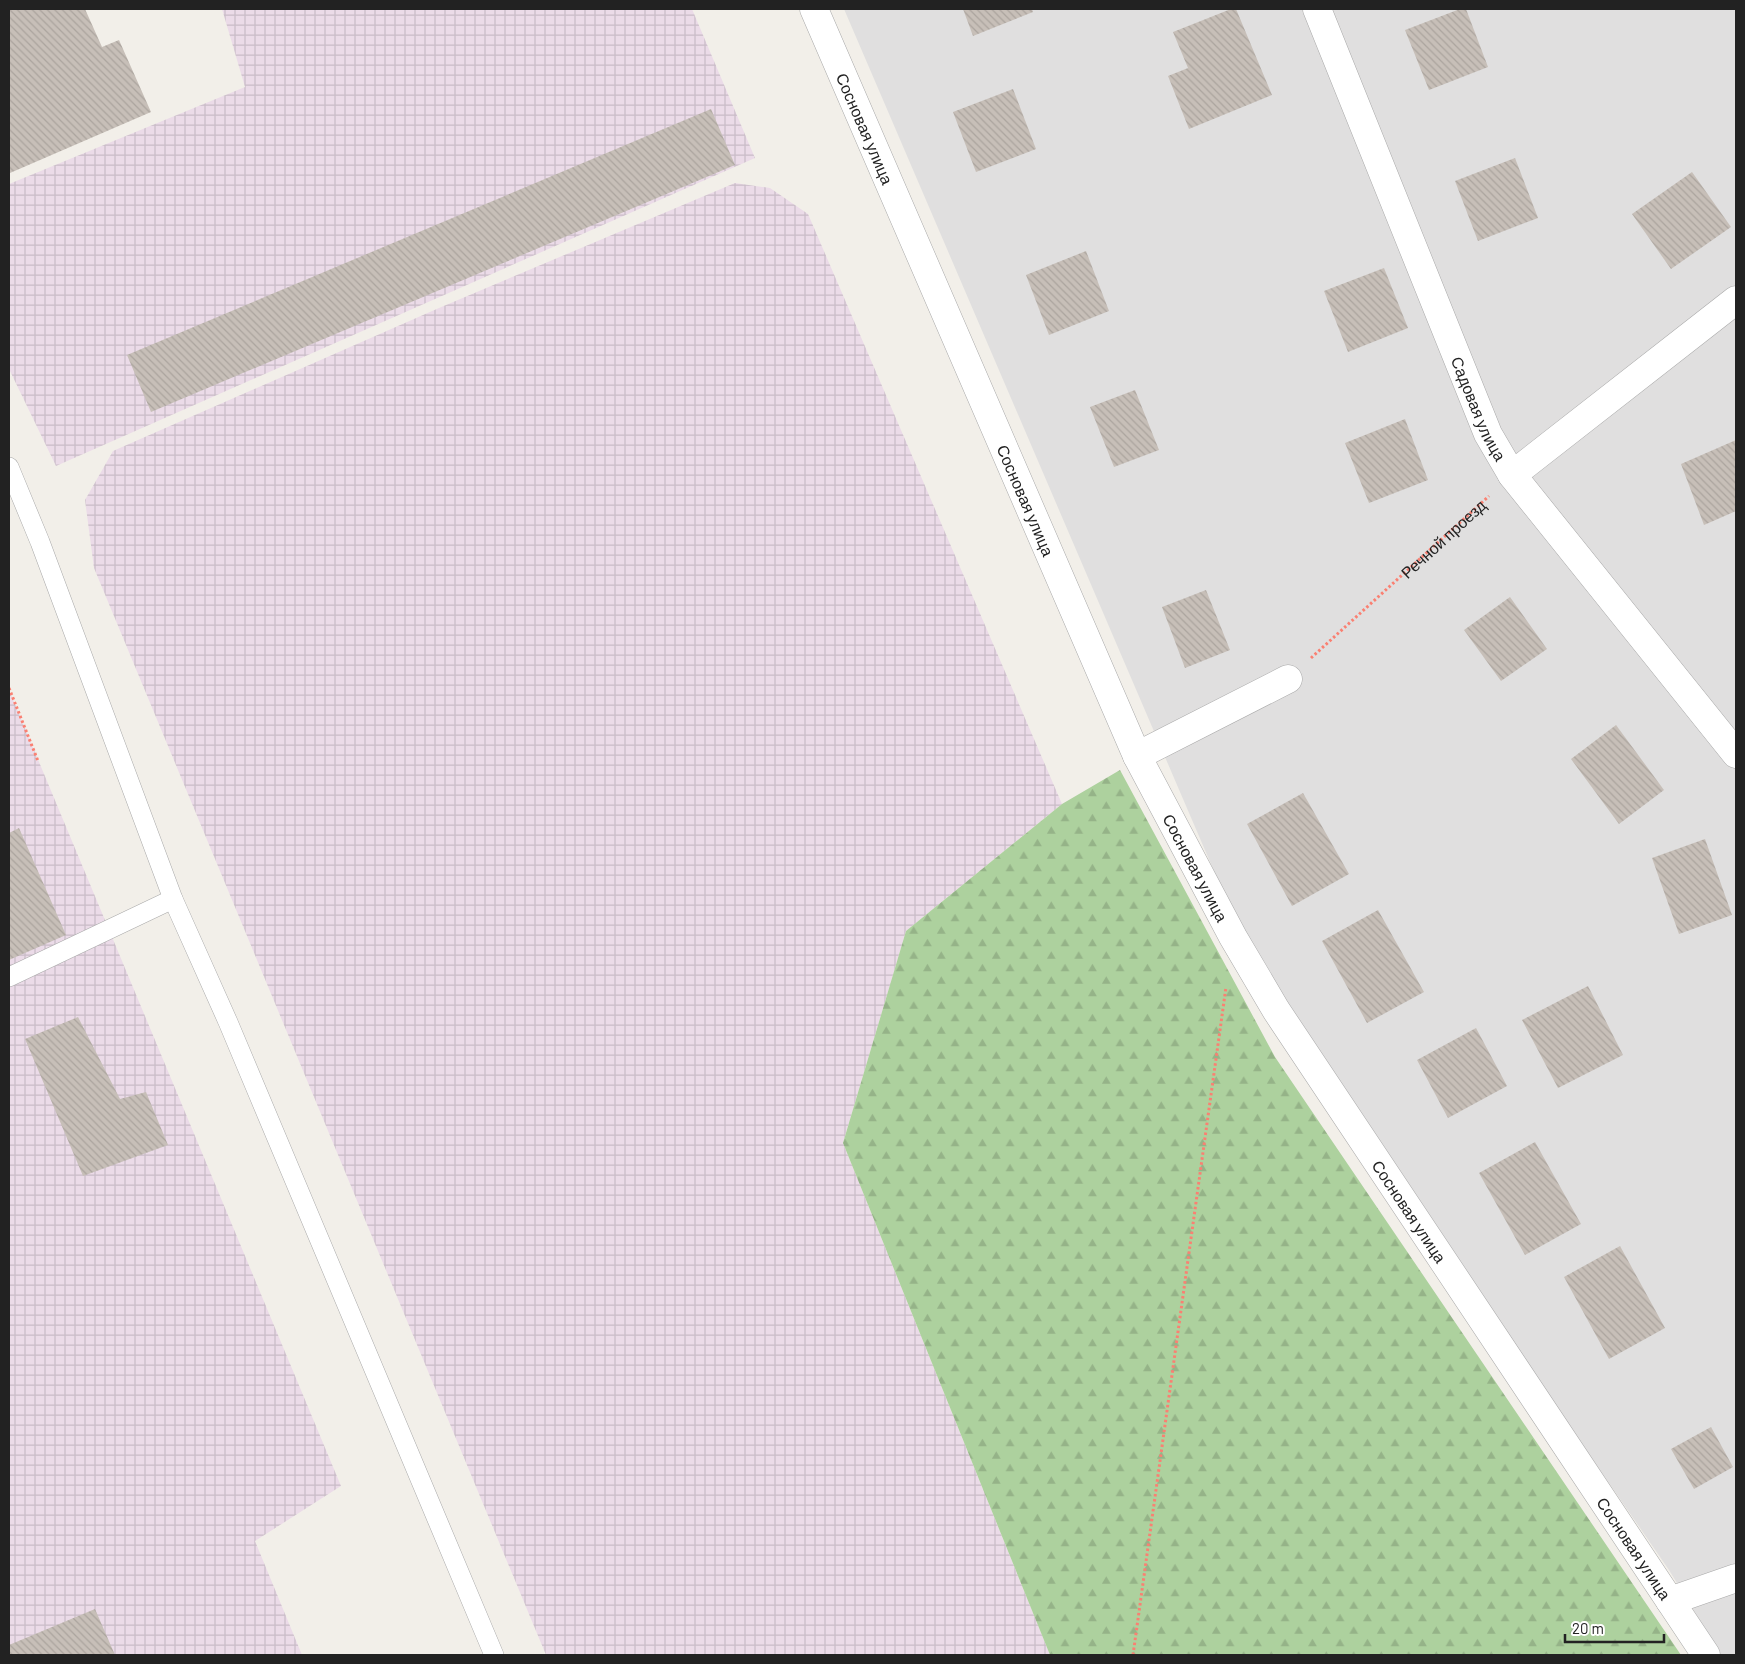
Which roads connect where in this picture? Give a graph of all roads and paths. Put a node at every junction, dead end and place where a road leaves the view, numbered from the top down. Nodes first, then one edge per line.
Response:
1 (814, 9) edge
2 (1317, 9) edge
3 (1736, 300) edge
4 (9, 467) edge
5 (1512, 475) junction
6 (1288, 679) joint
7 (9, 688) edge
8 (1736, 754) edge
9 (1137, 756) junction
10 (38, 761) dead end
11 (173, 899) junction
12 (9, 977) edge
13 (1226, 986) dead end
14 (1736, 1578) edge
15 (1670, 1601) junction
16 (494, 1655) edge
17 (1133, 1655) edge
18 (1706, 1655) edge

1 - 9 street, Сосновая улица
2 - 5 street, Садовая улица
3 - 5 street
4 - 11 lane
5 - 6 path, Речной проезд
5 - 8 street, Садовая улица
6 - 9 street
7 - 10 path
9 - 15 street, Сосновая улица
11 - 12 lane
11 - 16 lane
13 - 17 path
14 - 15 street
15 - 18 street, Сосновая улица

